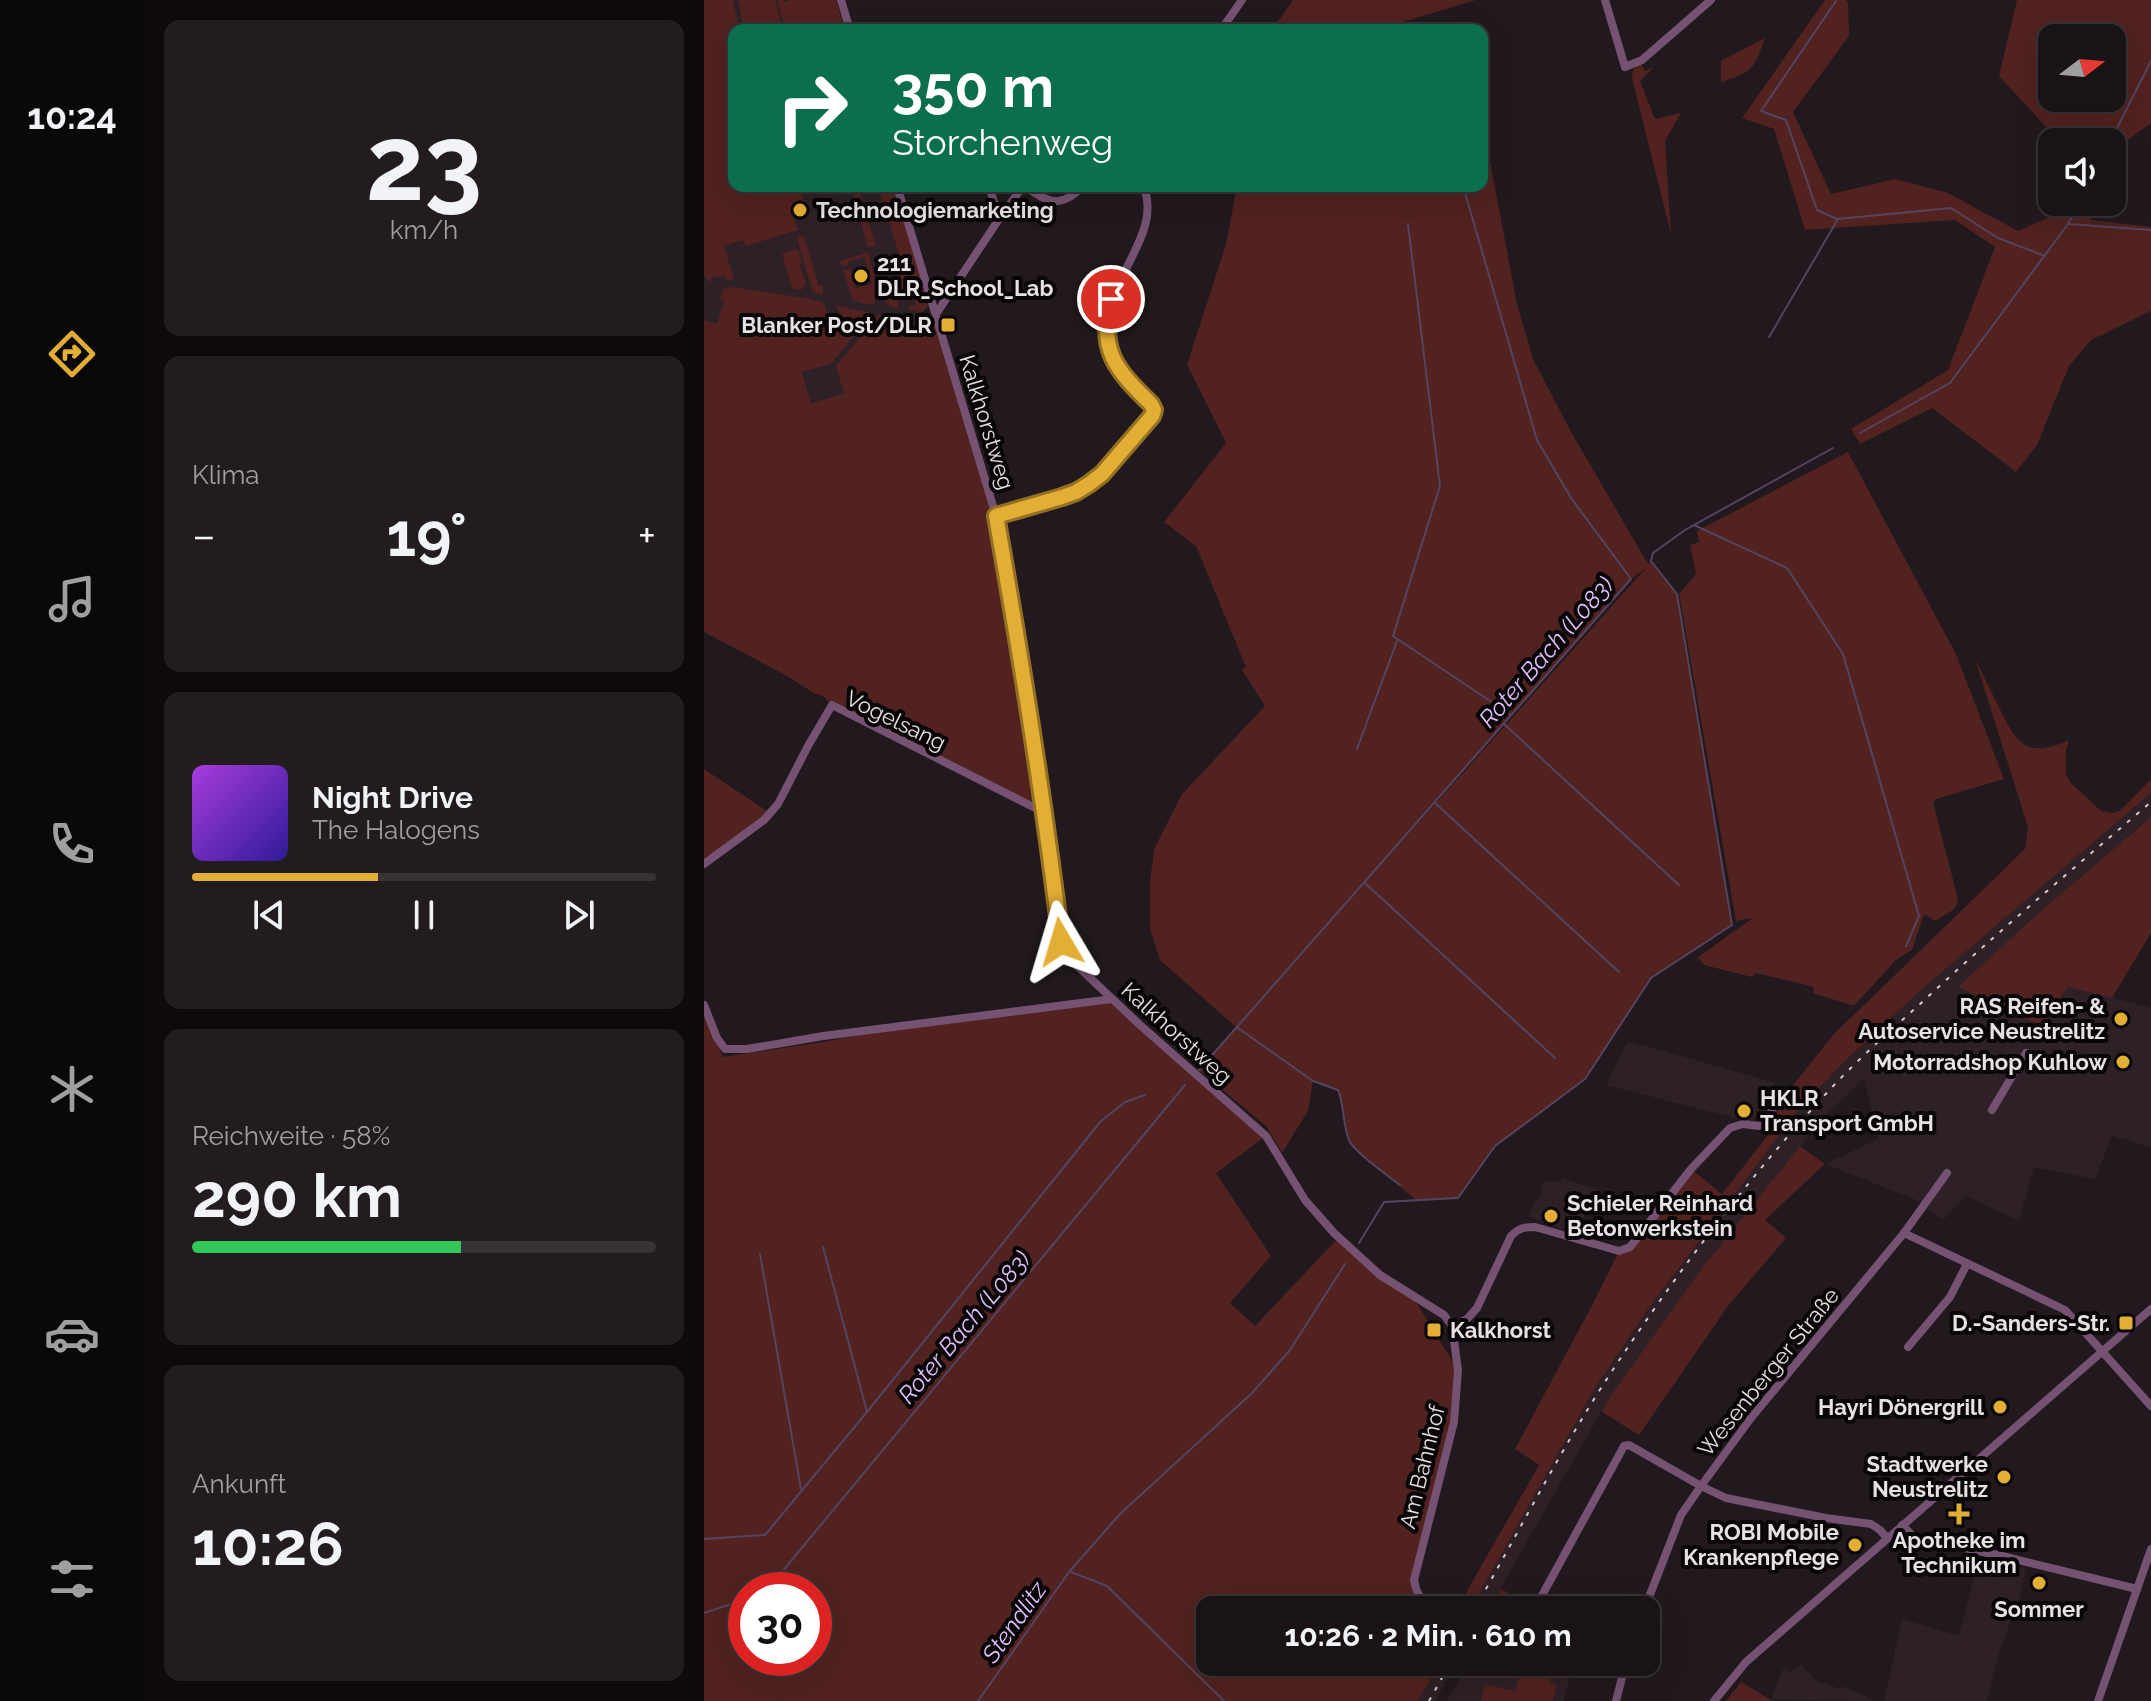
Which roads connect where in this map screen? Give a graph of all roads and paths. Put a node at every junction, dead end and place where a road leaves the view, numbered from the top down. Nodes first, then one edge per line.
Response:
1 (841, 0) edge
2 (1242, 0) edge
3 (1605, 0) edge
4 (1711, 0) edge
5 (848, 24) edge
6 (1225, 24) edge
7 (899, 192) edge
8 (991, 192) edge
9 (1019, 192) edge
10 (1033, 192) edge
11 (1076, 192) edge
12 (1146, 192) edge
13 (999, 219) junction
14 (936, 315) junction
15 (996, 516) junction
16 (1043, 812) junction
17 (704, 864) edge
18 (1112, 999) junction
19 (704, 1005) edge
20 (2026, 1053) dead end
21 (1992, 1110) dead end
22 (1772, 1111) dead end
23 (1947, 1173) dead end
24 (1904, 1233) junction
25 (1967, 1264) junction
26 (2151, 1309) edge
27 (1452, 1326) junction
28 (1908, 1347) dead end
29 (2102, 1351) junction
30 (2151, 1406) edge
31 (1701, 1486) junction
32 (1902, 1525) junction
33 (1887, 1538) junction
34 (2151, 1549) edge
35 (2137, 1589) junction
36 (1419, 1596) edge
37 (1542, 1596) edge
38 (1649, 1596) edge
39 (1622, 1676) edge
40 (1616, 1701) edge
41 (1714, 1701) edge
42 (2098, 1701) edge

1 - 5 street
2 - 6 street
3 - 4 street
7 - 14 street, Kalkhorstweg
8 - 13 street
9 - 13 street
10 - 11 street
12 - 15 street
13 - 14 street
14 - 15 street, Kalkhorstweg
15 - 16 street, Kalkhorstweg
16 - 17 street, Vogelsang
16 - 18 street, Kalkhorstweg
18 - 19 street
18 - 27 street, Kalkhorstweg
20 - 21 street
22 - 27 street
23 - 24 street, Wesenberger Straße
24 - 25 street
24 - 31 street, Wesenberger Straße
25 - 28 street
25 - 29 street
26 - 29 street
27 - 36 street, Am Bahnhof
29 - 30 street
29 - 32 street
31 - 33 street
31 - 37 street
31 - 38 street, Wesenberger Straße
32 - 33 street
32 - 35 street
33 - 41 street
34 - 35 street
35 - 42 street
39 - 40 street

